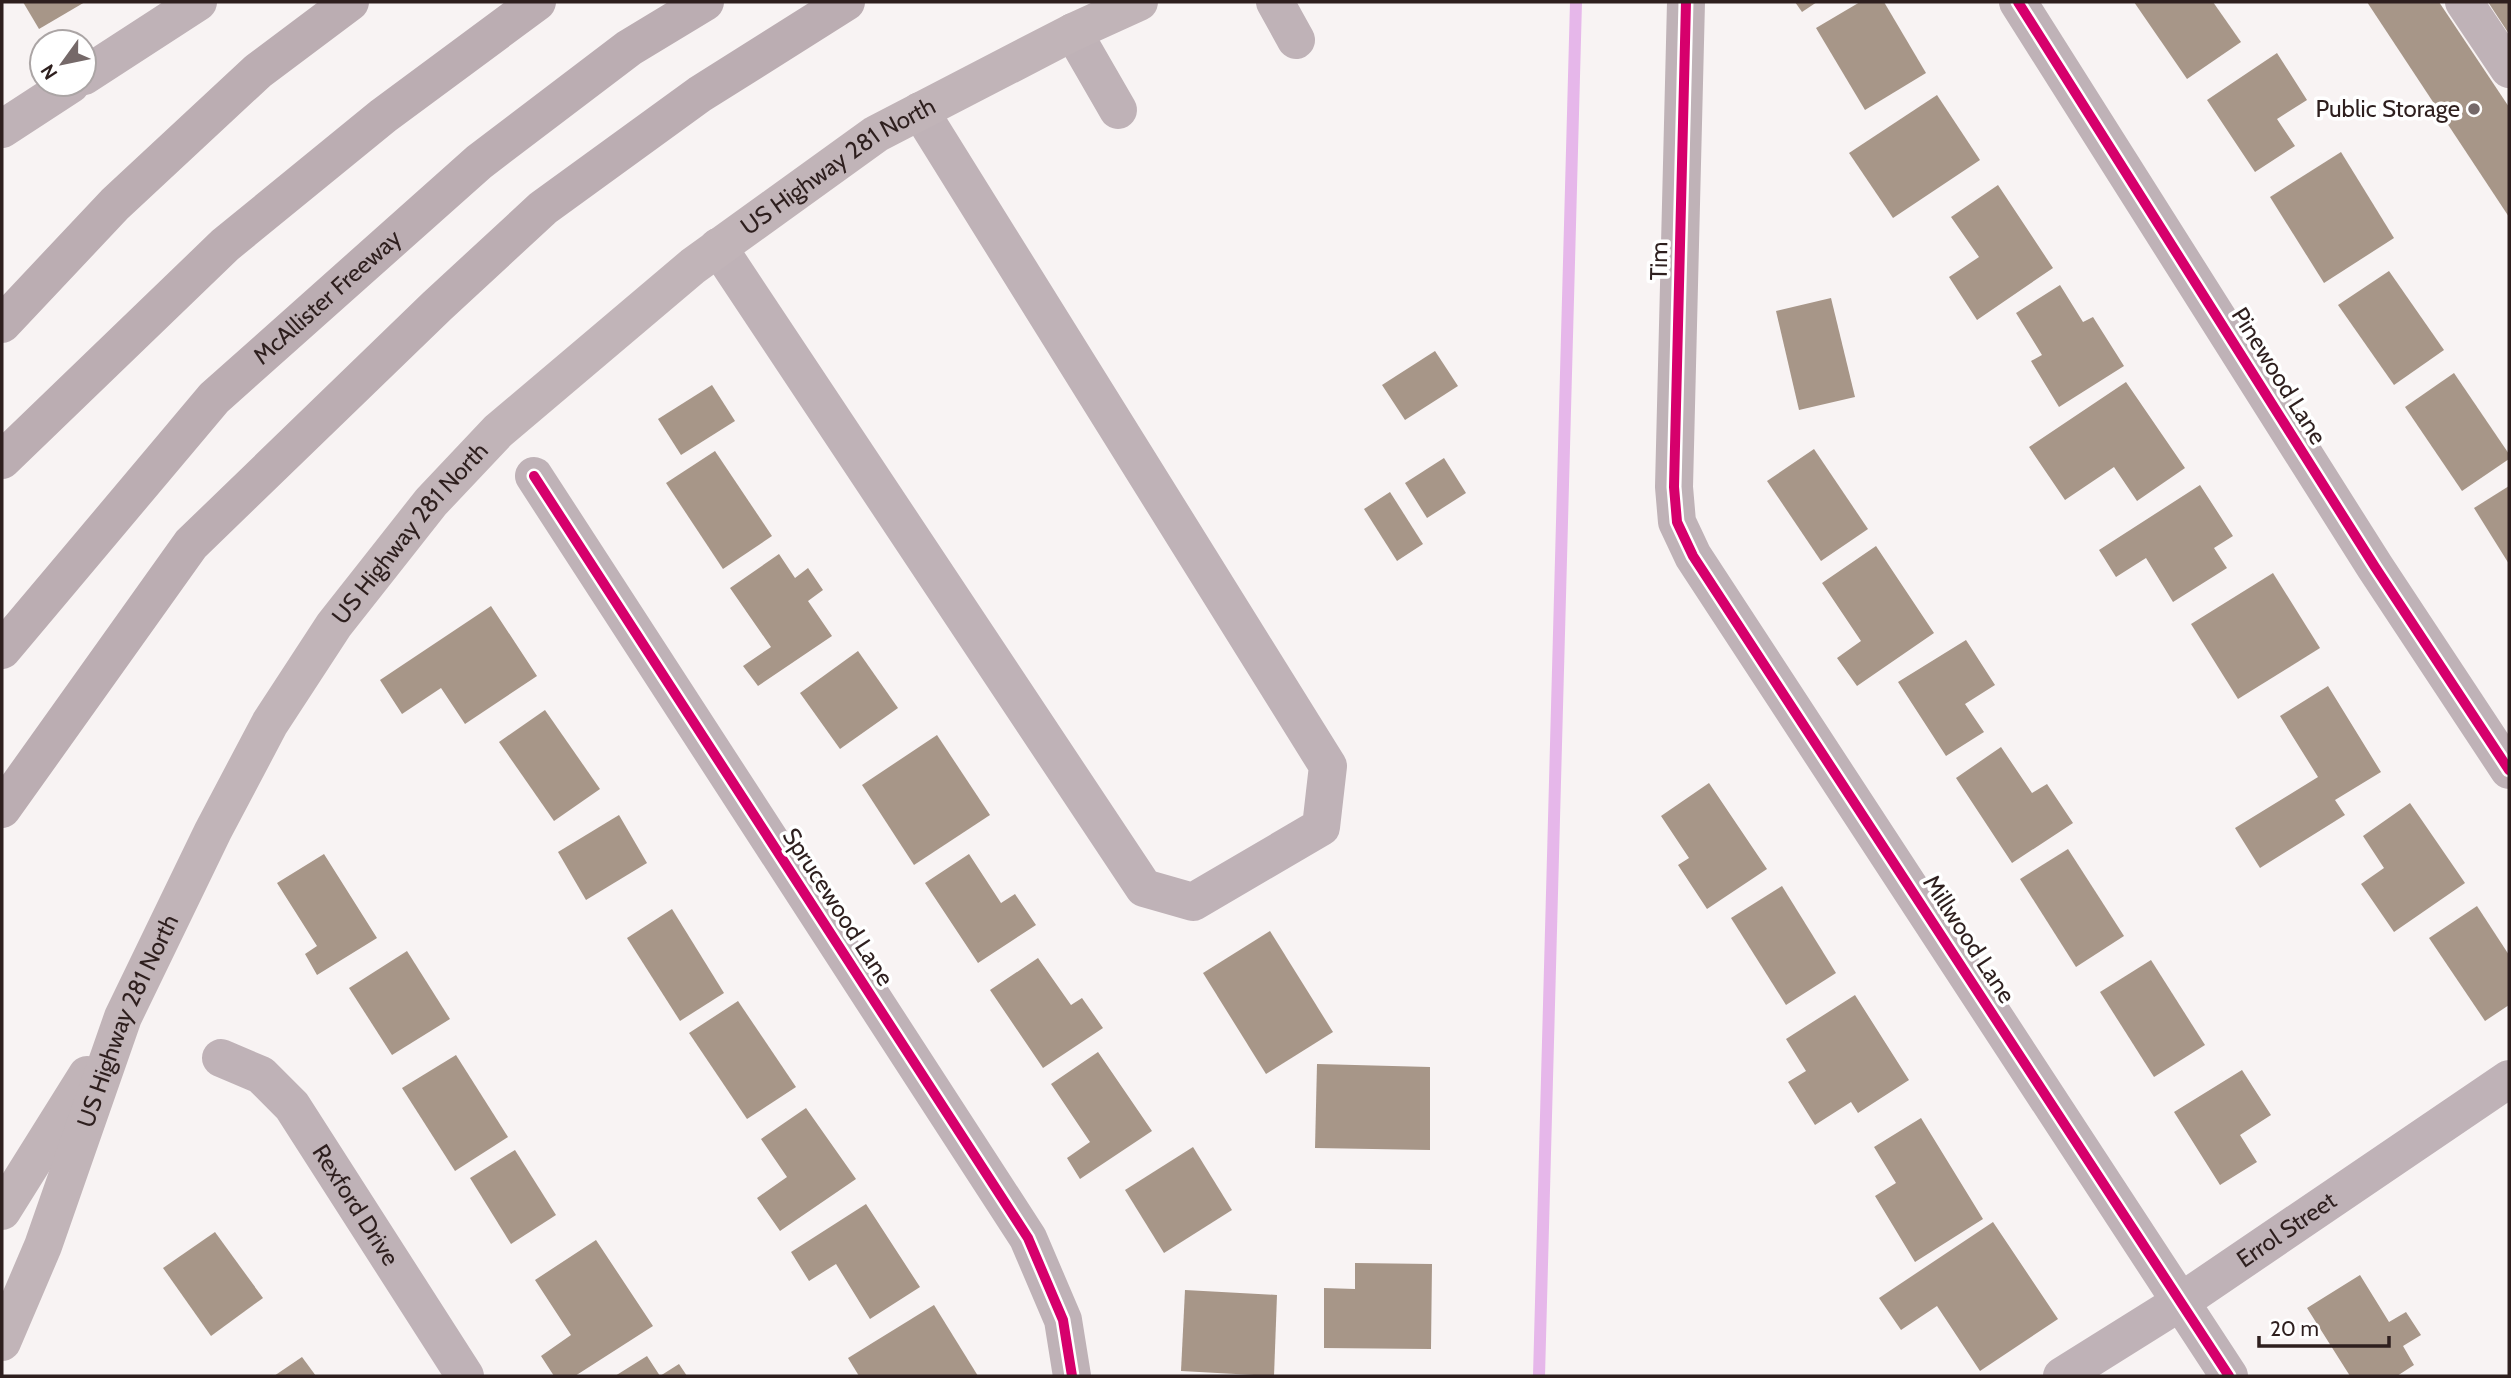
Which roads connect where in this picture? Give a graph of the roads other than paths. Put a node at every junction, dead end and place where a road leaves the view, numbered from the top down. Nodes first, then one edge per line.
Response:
1 (198, 2) edge
2 (350, 2) edge
3 (537, 2) edge
4 (705, 2) edge
5 (846, 2) edge
6 (1139, 2) edge
7 (1275, 2) edge
8 (1686, 2) edge
9 (2018, 2) edge
10 (2465, 2) edge
11 (1073, 32) junction
12 (1296, 40) dead end
13 (98, 67) edge
14 (2509, 69) edge
15 (50, 98) edge
16 (1118, 110) dead end
17 (920, 111) junction
18 (2, 129) edge
19 (718, 247) junction
20 (2, 324) edge
21 (2, 460) edge
22 (534, 476) dead end
23 (1677, 522) joint
24 (2, 650) edge
25 (2509, 770) edge
26 (2, 809) edge
27 (124, 1017) junction
28 (221, 1058) dead end
29 (2509, 1079) edge
30 (2, 1211) edge
31 (2182, 1301) junction
32 (2, 1342) edge
33 (465, 1376) edge
34 (1072, 1376) edge
35 (2062, 1376) edge
36 (2229, 1376) edge

1 - 13 street
2 - 20 highway
3 - 21 highway
4 - 24 highway, McAllister Freeway
5 - 26 highway
6 - 11 main road, US Highway 281 North
7 - 12 street
8 - 23 street, Tim
9 - 25 street, Pinewood Lane
10 - 14 street
11 - 16 street
11 - 17 main road, US Highway 281 North
15 - 18 street
17 - 19 main road, US Highway 281 North
17 - 19 street
19 - 27 main road, US Highway 281 North
22 - 34 street, Sprucewood Lane
23 - 31 street, Millwood Lane
27 - 30 main road
27 - 32 main road, US Highway 281 North
28 - 33 street, Rexford Drive
29 - 31 street, Errol Street
31 - 35 street, Errol Street
31 - 36 street, Millwood Lane

